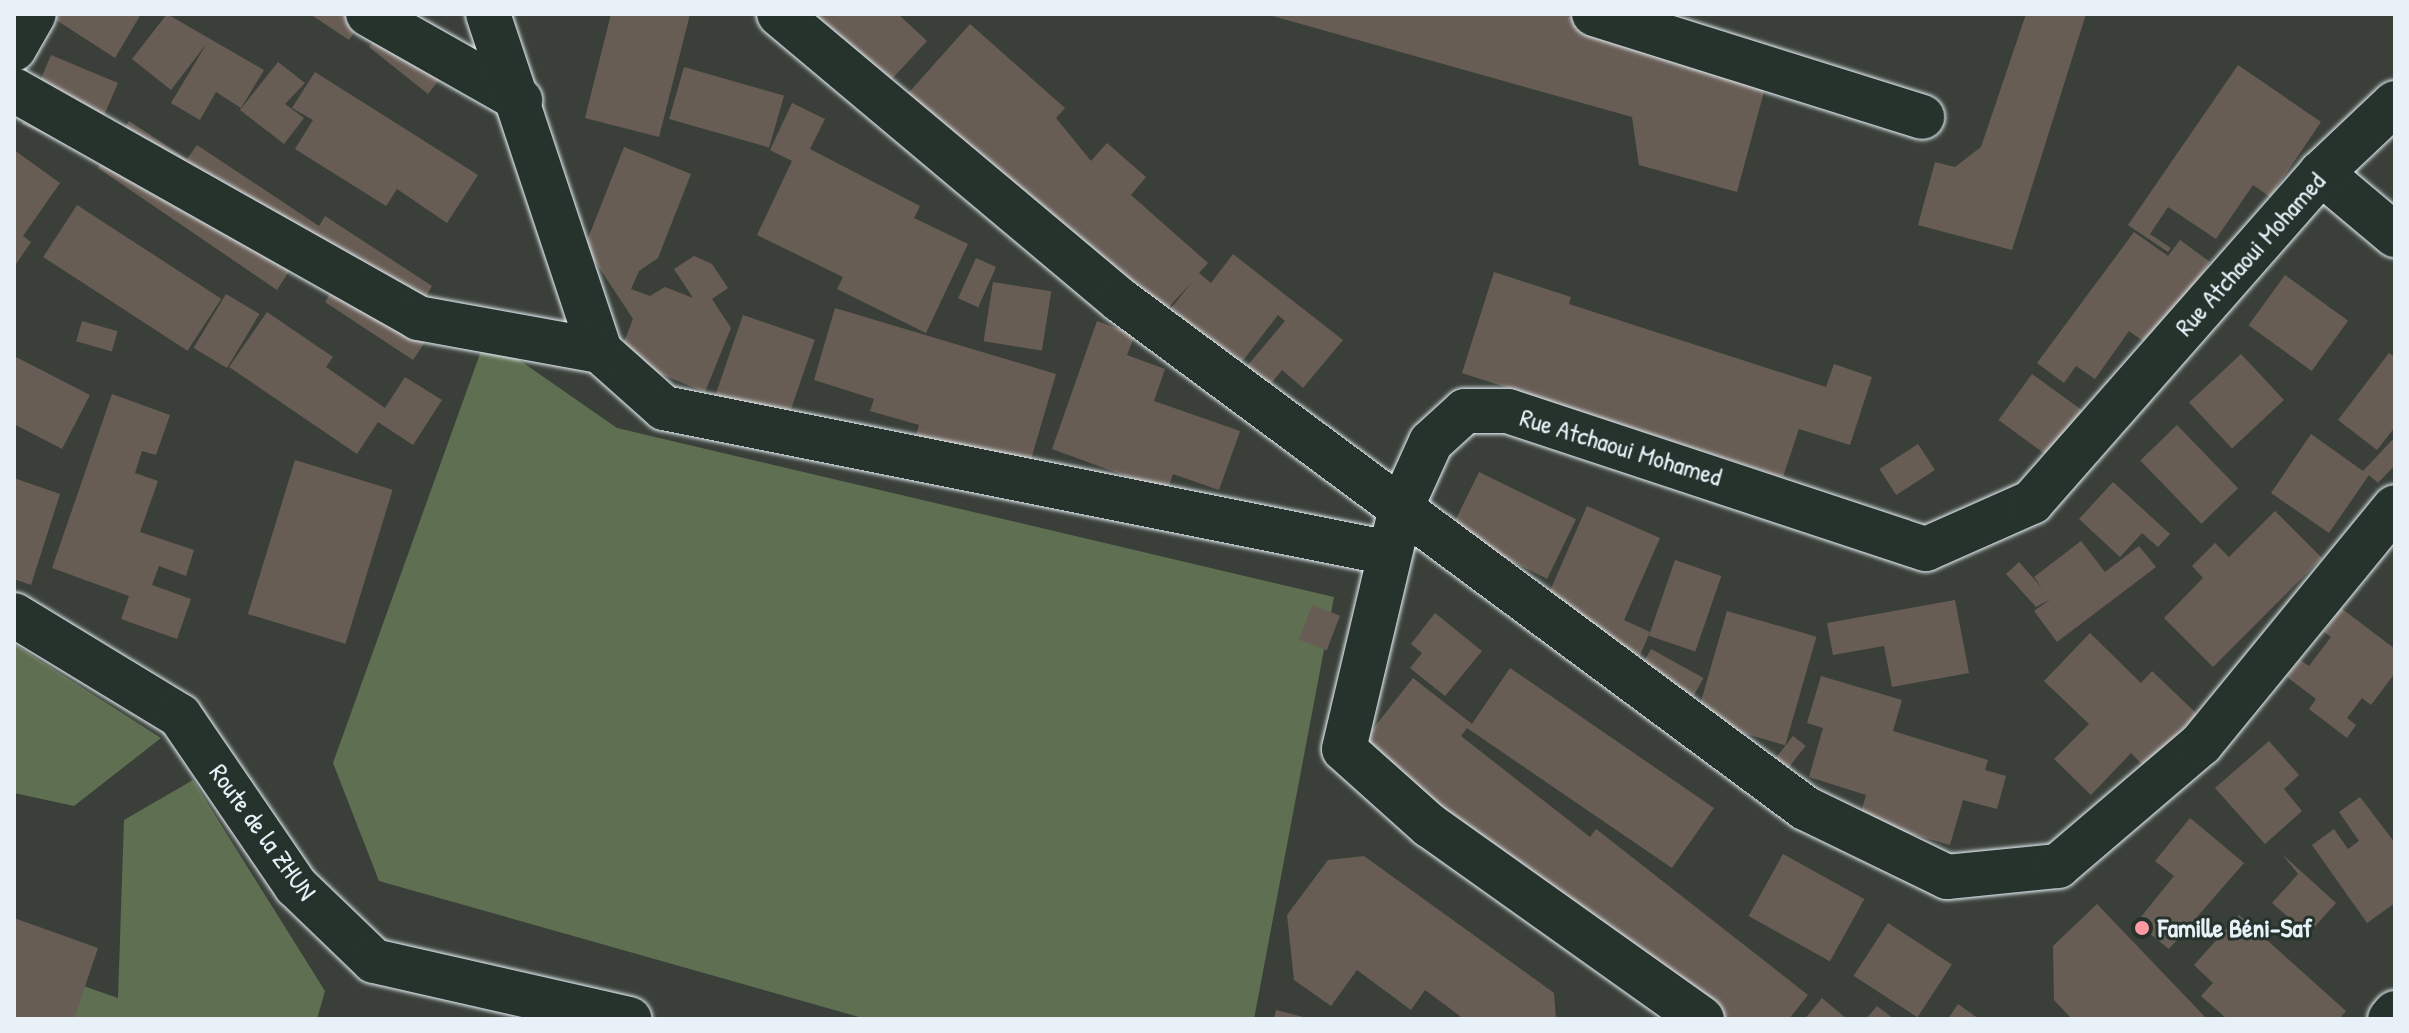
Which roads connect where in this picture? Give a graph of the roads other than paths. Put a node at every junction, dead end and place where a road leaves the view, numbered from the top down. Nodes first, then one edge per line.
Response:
1 (34, 14) edge
2 (368, 14) edge
3 (488, 14) edge
4 (779, 14) edge
5 (1594, 14) edge
6 (1699, 14) edge
7 (14, 49) edge
8 (1749, 62) junction
9 (14, 90) edge
10 (520, 100) junction
11 (2395, 103) edge
12 (1922, 117) dead end
13 (2321, 173) junction
14 (2395, 235) edge
15 (600, 351) junction
16 (2395, 507) edge
17 (1401, 508) junction
18 (1389, 553) junction
19 (14, 615) edge
20 (2395, 1013) edge
21 (629, 1019) edge
22 (1702, 1019) edge
23 (2390, 1019) edge

1 - 7 street
2 - 10 street
3 - 10 street
4 - 17 street
5 - 8 street
6 - 8 street
8 - 12 street
9 - 15 street
10 - 15 street
11 - 13 street, Rue Atchaoui Mohamed
13 - 14 street
13 - 17 street, Rue Atchaoui Mohamed
15 - 18 street
16 - 17 street
17 - 18 street, Rue Atchaoui Mohamed
18 - 22 street, Rue Atchaoui Mohamed
19 - 21 street, Route de la ZHUN
20 - 23 street

